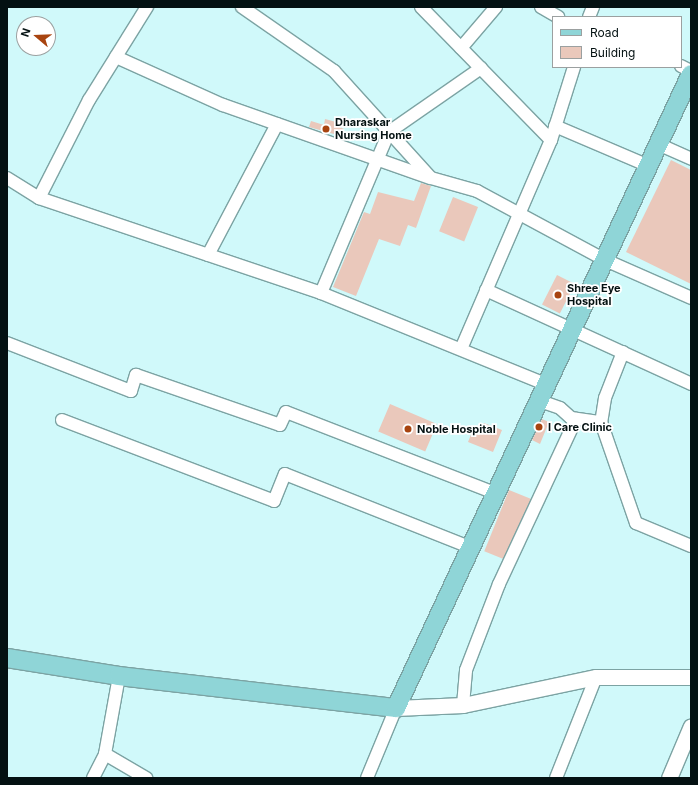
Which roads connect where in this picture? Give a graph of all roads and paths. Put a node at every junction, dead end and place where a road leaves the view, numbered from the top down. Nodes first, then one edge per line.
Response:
1 (147, 7) edge
2 (242, 7) edge
3 (421, 7) edge
4 (496, 7) edge
5 (541, 7) edge
6 (556, 16) edge
7 (460, 48) junction
8 (116, 57) junction
9 (682, 67) edge
10 (481, 68) junction
11 (574, 68) edge
12 (691, 72) edge
13 (277, 124) junction
14 (555, 126) junction
15 (389, 132) junction
16 (551, 140) junction
17 (658, 144) junction
18 (377, 159) junction
19 (691, 159) edge
20 (648, 166) junction
21 (7, 178) edge
22 (431, 178) junction
23 (39, 198) junction
24 (518, 214) junction
25 (208, 255) junction
26 (605, 260) junction
27 (486, 290) junction
28 (321, 293) junction
29 (691, 298) edge
30 (572, 332) junction
31 (7, 343) edge
32 (461, 349) junction
33 (624, 352) junction
34 (691, 384) edge
35 (548, 385) junction
36 (540, 401) junction
37 (576, 419) junction
38 (62, 420) dead end
39 (601, 422) junction
40 (497, 494) junction
41 (691, 546) edge
42 (472, 548) junction
43 (7, 658) edge
44 (119, 676) junction
45 (596, 677) junction
46 (691, 677) edge
47 (464, 706) junction
48 (396, 708) junction
49 (691, 726) edge
50 (105, 754) junction
51 (93, 778) edge
52 (146, 778) edge
53 (367, 778) edge
54 (556, 778) edge
55 (669, 778) edge

1 - 8 street
2 - 15 street
3 - 7 street
4 - 7 street
5 - 6 street
7 - 10 street
8 - 13 street
8 - 23 street
9 - 12 street
10 - 15 street
10 - 16 street
11 - 14 street
12 - 17 main road
13 - 18 street
13 - 25 street
14 - 16 street
14 - 20 street
15 - 18 street
15 - 22 street
16 - 24 street
17 - 19 street
17 - 20 main road
18 - 22 street
18 - 28 street
20 - 26 main road
21 - 23 street
22 - 24 street
23 - 25 street
24 - 26 street
24 - 27 street
25 - 28 street
26 - 29 street
26 - 30 main road
27 - 30 street
27 - 32 street
28 - 32 street
30 - 33 street
30 - 35 main road
31 - 40 street
32 - 35 street
33 - 34 street
33 - 39 street
35 - 36 main road
36 - 37 street
36 - 40 main road
37 - 39 street
37 - 47 street
38 - 42 street
39 - 41 street
40 - 42 main road
42 - 48 main road
43 - 44 main road
44 - 48 main road
44 - 50 street
45 - 46 street
45 - 47 street
45 - 54 street
47 - 48 street
48 - 53 street
49 - 55 street
50 - 51 street
50 - 52 street

